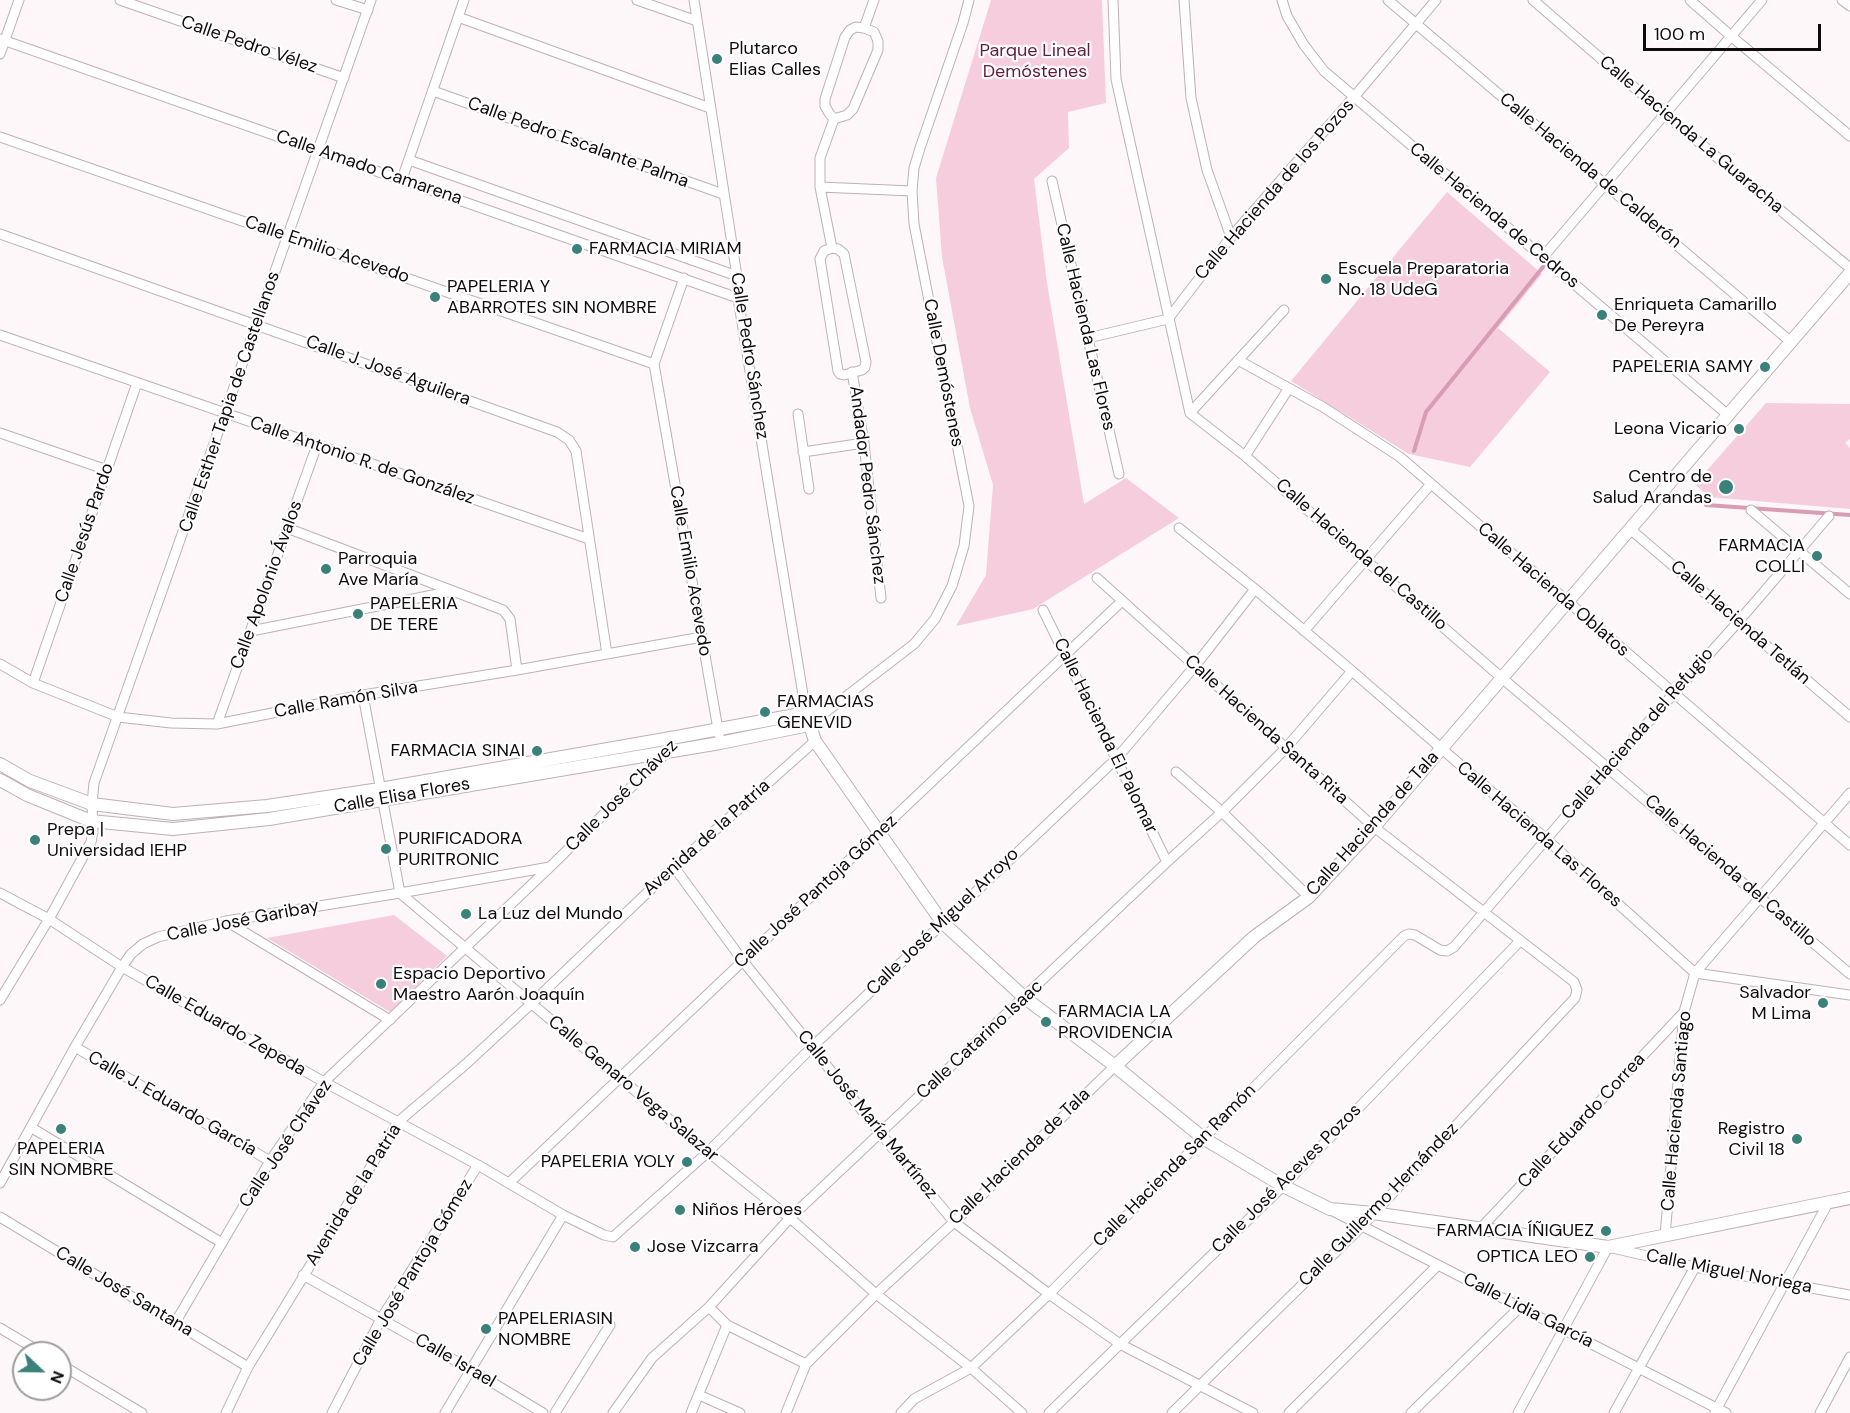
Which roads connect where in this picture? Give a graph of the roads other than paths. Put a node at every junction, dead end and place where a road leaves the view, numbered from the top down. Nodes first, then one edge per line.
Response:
1 (19, 0) edge
2 (120, 0) edge
3 (336, 0) edge
4 (371, 0) edge
5 (464, 0) edge
6 (637, 0) edge
7 (694, 0) edge
8 (874, 0) edge
9 (969, 0) edge
10 (1113, 0) edge
11 (1184, 0) edge
12 (1282, 0) edge
13 (1388, 0) edge
14 (1436, 0) edge
15 (1533, 0) edge
16 (1690, 0) edge
17 (1762, 0) edge
18 (1842, 0) edge
19 (1850, 6) edge
20 (368, 10) junction
21 (458, 17) junction
22 (697, 21) junction
23 (1416, 24) junction
24 (864, 27) junction
25 (1731, 36) junction
26 (2, 39) edge
27 (0, 54) edge
28 (344, 78) junction
29 (432, 91) junction
30 (1354, 98) junction
31 (710, 108) junction
32 (1665, 114) junction
33 (834, 119) junction
34 (1850, 136) edge
35 (0, 137) edge
36 (318, 150) junction
37 (409, 160) junction
38 (402, 179) junction
39 (1052, 181) dead end
40 (1605, 184) junction
41 (820, 187) junction
42 (912, 191) junction
43 (723, 194) junction
44 (0, 234) edge
45 (288, 237) junction
46 (1231, 237) junction
47 (832, 248) junction
48 (1543, 257) junction
49 (1850, 268) edge
50 (1850, 273) edge
51 (737, 276) junction
52 (684, 278) junction
53 (738, 298) junction
54 (1284, 310) dead end
55 (1168, 318) junction
56 (257, 324) junction
57 (0, 335) edge
58 (1088, 338) junction
59 (1791, 342) junction
60 (1238, 360) junction
61 (654, 364) junction
62 (852, 372) junction
63 (137, 383) junction
64 (1290, 388) junction
65 (226, 413) junction
66 (1190, 413) junction
67 (798, 414) dead end
68 (1728, 415) junction
69 (0, 433) edge
70 (864, 442) junction
71 (317, 445) junction
72 (803, 452) junction
73 (1245, 456) junction
74 (107, 470) junction
75 (1119, 474) dead end
76 (1431, 484) junction
77 (809, 489) dead end
78 (1751, 510) dead end
79 (1829, 516) dead end
80 (287, 528) junction
81 (1179, 528) dead end
82 (1630, 529) junction
83 (589, 539) junction
84 (1799, 550) junction
85 (1366, 559) junction
86 (1096, 578) dead end
87 (1255, 589) junction
88 (453, 591) junction
89 (1850, 594) edge
90 (881, 598) dead end
91 (1122, 601) junction
92 (1567, 602) junction
93 (1042, 610) dead end
94 (1738, 622) junction
95 (251, 631) junction
96 (1304, 631) junction
97 (702, 637) junction
98 (607, 654) junction
99 (1065, 655) junction
100 (0, 664) edge
101 (1195, 666) junction
102 (517, 670) junction
103 (1352, 671) junction
104 (1502, 678) junction
105 (33, 683) junction
106 (1673, 693) junction
107 (363, 695) junction
108 (118, 717) junction
109 (1850, 717) edge
110 (807, 719) junction
111 (217, 724) junction
112 (718, 729) junction
113 (682, 736) junction
114 (815, 741) junction
115 (720, 743) junction
116 (1286, 748) junction
117 (1441, 748) junction
118 (668, 751) junction
119 (1116, 759) junction
120 (0, 764) edge
121 (1608, 767) junction
122 (1176, 772) dead end
123 (0, 780) edge
124 (1850, 793) edge
125 (381, 794) junction
126 (92, 804) junction
127 (1222, 812) junction
128 (92, 821) junction
129 (1824, 823) junction
130 (1374, 826) junction
131 (879, 832) junction
132 (1546, 839) junction
133 (1850, 845) edge
134 (1167, 862) junction
135 (550, 867) junction
136 (674, 867) junction
137 (0, 893) edge
138 (400, 893) junction
139 (1309, 897) junction
140 (1760, 897) junction
141 (1482, 912) junction
142 (49, 919) junction
143 (226, 921) junction
144 (942, 922) junction
145 (1520, 941) junction
146 (465, 948) junction
147 (1447, 951) joint
148 (743, 961) junction
149 (123, 968) junction
150 (1695, 973) junction
151 (1850, 974) edge
152 (1577, 990) joint
153 (1850, 995) edge
154 (1025, 998) junction
155 (0, 1000) edge
156 (531, 1004) junction
157 (1684, 1012) junction
158 (390, 1020) junction
159 (75, 1047) junction
160 (812, 1047) junction
161 (1115, 1066) junction
162 (620, 1078) junction
163 (324, 1082) junction
164 (398, 1122) junction
165 (32, 1128) junction
166 (880, 1133) junction
167 (1203, 1138) junction
168 (708, 1152) junction
169 (270, 1161) junction
170 (478, 1165) junction
171 (0, 1183) edge
172 (509, 1183) junction
173 (1283, 1186) junction
174 (1850, 1198) edge
175 (1828, 1203) junction
176 (1330, 1209) junction
177 (1373, 1213) junction
178 (563, 1215) junction
179 (0, 1217) edge
180 (790, 1218) junction
181 (954, 1222) junction
182 (1362, 1226) junction
183 (1479, 1230) junction
184 (1665, 1236) junction
185 (613, 1237) joint
186 (222, 1243) junction
187 (1608, 1247) junction
188 (1438, 1265) junction
189 (1695, 1267) junction
190 (303, 1275) junction
191 (1784, 1283) junction
192 (876, 1294) junction
193 (1049, 1294) junction
194 (1850, 1295) edge
195 (709, 1307) junction
196 (1520, 1307) junction
197 (381, 1319) junction
198 (175, 1323) junction
199 (727, 1324) junction
200 (610, 1325) dead end
201 (0, 1328) edge
202 (1563, 1329) junction
203 (22, 1341) edge
204 (1119, 1343) junction
205 (1850, 1357) edge
206 (806, 1364) junction
207 (248, 1367) junction
208 (971, 1368) junction
209 (1640, 1368) junction
210 (470, 1369) junction
211 (72, 1371) edge
212 (1200, 1386) junction
213 (699, 1395) junction
214 (137, 1411) edge
215 (1719, 1411) edge
216 (226, 1413) edge
217 (332, 1413) edge
218 (445, 1413) edge
219 (543, 1413) edge
220 (555, 1413) edge
221 (613, 1413) edge
222 (691, 1413) edge
223 (740, 1413) edge
224 (786, 1413) edge
225 (901, 1413) edge
226 (1022, 1413) edge
227 (1049, 1413) edge
228 (1172, 1413) edge
229 (1253, 1413) edge
230 (1289, 1413) edge
231 (1410, 1413) edge
232 (1518, 1413) edge
233 (1614, 1413) edge
234 (1821, 1413) edge

1 - 26 street
2 - 28 street, Calle Pedro Vélez
3 - 20 street
4 - 20 street, Calle Esther Tapia de Castellanos
5 - 21 street
6 - 22 street
7 - 22 street, Calle Pedro Sánchez
8 - 24 street
9 - 42 street, Calle Demóstenes
10 - 55 street
11 - 46 street
12 - 30 street, Calle Hacienda de Cedros
13 - 23 street, Calle Hacienda de Calderón
14 - 23 street, Calle Hacienda de los Pozos
15 - 32 street, Calle Hacienda La Guaracha
16 - 25 street
17 - 25 street
18 - 19 street
20 - 28 street, Calle Esther Tapia de Castellanos
21 - 29 street
21 - 31 street
22 - 31 street, Calle Pedro Sánchez
23 - 30 street, Calle Hacienda de los Pozos
23 - 40 street, Calle Hacienda de Calderón
24 - 33 street
24 - 33 street
25 - 32 street
25 - 34 street
26 - 27 street
26 - 36 street, Calle Amado Camarena
28 - 36 street, Calle Esther Tapia de Castellanos
29 - 37 street
29 - 43 street, Calle Pedro Escalante Palma
30 - 46 street, Calle Hacienda de los Pozos
30 - 48 street, Calle Hacienda de Cedros
31 - 43 street, Calle Pedro Sánchez
32 - 40 street
32 - 49 street, Calle Hacienda La Guaracha
33 - 41 street, Andador Pedro Sánchez
35 - 45 street, Calle Emilio Acevedo
36 - 38 street, Calle Amado Camarena
36 - 45 street, Calle Esther Tapia de Castellanos
37 - 38 street
37 - 51 street, Calle Amado Camarena
38 - 52 street, Calle Amado Camarena
39 - 58 street, Calle Hacienda Las Flores
40 - 48 street
40 - 59 street, Calle Hacienda de Calderón
41 - 42 street
41 - 47 street, Andador Pedro Sánchez
42 - 110 street, Calle Demóstenes
43 - 51 street, Calle Pedro Sánchez
44 - 56 street, Calle J. José Aguilera
45 - 56 street, Calle Esther Tapia de Castellanos
45 - 61 street, Calle Emilio Acevedo
46 - 55 street, Calle Hacienda de los Pozos
47 - 62 street, Andador Pedro Sánchez
47 - 62 street, Andador Pedro Sánchez
48 - 68 street, Calle Hacienda de Cedros
50 - 59 street, Calle Hacienda de Tala
51 - 53 street, Calle Pedro Sánchez
52 - 53 street, Calle Amado Camarena
52 - 61 street, Calle Emilio Acevedo
53 - 110 street, Calle Pedro Sánchez
54 - 60 street
55 - 58 street
55 - 66 street
56 - 65 street, Calle Esther Tapia de Castellanos
56 - 83 street, Calle J. José Aguilera
57 - 63 street, Calle Antonio R. de González
58 - 75 street, Calle Hacienda Las Flores
59 - 68 street, Calle Hacienda de Tala
60 - 64 street, Calle Hacienda Oblatos
60 - 66 street
61 - 97 street, Calle Emilio Acevedo
62 - 70 street, Andador Pedro Sánchez
63 - 65 street, Calle Antonio R. de González
63 - 74 street, Calle Jesús Pardo
64 - 73 street
64 - 76 street, Calle Hacienda Oblatos
65 - 71 street, Calle Antonio R. de González
65 - 108 street, Calle Esther Tapia de Castellanos
66 - 73 street, Calle Hacienda del Castillo
67 - 72 street
68 - 82 street, Calle Hacienda de Tala
69 - 74 street
70 - 72 street
70 - 90 street, Andador Pedro Sánchez
71 - 80 street, Calle Apolonio Ávalos
71 - 83 street, Calle Antonio R. de González
72 - 77 street
73 - 85 street, Calle Hacienda del Castillo
74 - 105 street, Calle Jesús Pardo
76 - 85 street
76 - 92 street, Calle Hacienda Oblatos
78 - 84 street
79 - 84 street, Calle Hacienda del Refugio
80 - 88 street
80 - 95 street, Calle Apolonio Ávalos
81 - 87 street, Calle Hacienda Las Flores
82 - 92 street, Calle Hacienda de Tala
82 - 94 street, Calle Hacienda Tetlán
83 - 98 street, Calle J. José Aguilera
84 - 89 street
84 - 94 street, Calle Hacienda del Refugio
85 - 96 street
85 - 104 street, Calle Hacienda del Castillo
86 - 91 street, Calle Hacienda Santa Rita
87 - 96 street, Calle Hacienda Las Flores
87 - 101 street, Calle José Miguel Arroyo
88 - 95 street
88 - 102 street
91 - 99 street, Calle José Pantoja Gómez
91 - 101 street, Calle Hacienda Santa Rita
92 - 104 street, Calle Hacienda de Tala
92 - 106 street, Calle Hacienda Oblatos
93 - 99 street, Calle Hacienda El Palomar
94 - 106 street, Calle Hacienda del Refugio
94 - 109 street, Calle Hacienda Tetlán
95 - 111 street, Calle Apolonio Ávalos
96 - 103 street, Calle Hacienda Las Flores
97 - 98 street, Calle Ramón Silva
97 - 112 street, Calle Emilio Acevedo
98 - 102 street, Calle Ramón Silva
99 - 119 street, Calle Hacienda El Palomar
99 - 131 street, Calle José Pantoja Gómez
100 - 105 street, Calle Ramón Silva
101 - 116 street, Calle Hacienda Santa Rita
101 - 119 street, Calle José Miguel Arroyo
102 - 107 street, Calle Ramón Silva
103 - 116 street, Calle Catarino Isaac
103 - 117 street, Calle Hacienda Las Flores
104 - 117 street, Calle Hacienda de Tala
104 - 121 street, Calle Hacienda del Castillo
105 - 108 street, Calle Ramón Silva
106 - 121 street, Calle Hacienda del Refugio
106 - 129 street, Calle Hacienda Oblatos
107 - 111 street, Calle Ramón Silva
107 - 125 street
108 - 111 street, Calle Ramón Silva
108 - 126 street, Calle Esther Tapia de Castellanos
110 - 112 street, Calle Elisa Flores
110 - 114 street
110 - 115 street, Calle Elisa Flores
112 - 113 street, Calle Elisa Flores
112 - 115 street, Calle Emilio Acevedo
113 - 118 street, Calle José Chávez
113 - 125 street, Calle Elisa Flores
114 - 131 street
114 - 136 street, Avenida de la Patria
115 - 118 street, Calle Elisa Flores
116 - 127 street, Calle Catarino Isaac
116 - 130 street, Calle Hacienda Santa Rita
117 - 130 street, Calle Hacienda de Tala
117 - 132 street, Calle Hacienda Las Flores
118 - 125 street, Calle Elisa Flores
118 - 135 street, Calle José Chávez
119 - 134 street, Calle Hacienda El Palomar
119 - 144 street, Calle José Miguel Arroyo
120 - 126 street, Calle Elisa Flores
121 - 132 street, Calle Hacienda del Refugio
121 - 140 street, Calle Hacienda del Castillo
122 - 127 street
123 - 128 street, Calle Elisa Flores
124 - 129 street, Calle Hacienda Santiago
125 - 126 street, Calle Elisa Flores
125 - 128 street, Calle Elisa Flores
125 - 138 street
126 - 128 street, Calle Esther Tapia de Castellanos
127 - 134 street, Calle Catarino Isaac
127 - 139 street
128 - 142 street, Calle Esther Tapia de Castellanos
129 - 133 street, Calle Hacienda Oblatos
129 - 140 street, Calle Hacienda Santiago
130 - 139 street, Calle Hacienda de Tala
130 - 141 street, Calle Hacienda Santa Rita
131 - 144 street
131 - 148 street, Calle José Pantoja Gómez
132 - 141 street, Calle Hacienda del Refugio
132 - 150 street, Calle Hacienda Las Flores
134 - 154 street, Calle Catarino Isaac
135 - 138 street, Calle José Garibay
135 - 146 street, Calle José Chávez
136 - 148 street, Calle José María Martínez
136 - 156 street, Avenida de la Patria
137 - 142 street, Calle Eduardo Zepeda
138 - 143 street, Calle José Garibay
138 - 146 street, Calle Genaro Vega Salazar
139 - 161 street, Calle Hacienda de Tala
140 - 150 street, Calle Hacienda Santiago
140 - 151 street, Calle Hacienda del Castillo
141 - 145 street, Calle Hacienda Santa Rita
141 - 147 street, Calle Hacienda del Refugio
142 - 149 street, Calle Eduardo Zepeda
142 - 155 street, Calle Esther Tapia de Castellanos
143 - 149 street, Calle José Garibay
143 - 158 street
144 - 154 street
144 - 160 street, Calle José Miguel Arroyo
145 - 152 street, Calle Hacienda Santa Rita
145 - 173 street, Calle José Aceves Pozos
146 - 156 street, Calle Genaro Vega Salazar
146 - 158 street, Calle José Chávez
147 - 167 street, Calle Hacienda San Ramón
148 - 160 street, Calle José María Martínez
148 - 162 street, Calle José Pantoja Gómez
149 - 159 street, Calle José Garibay
149 - 163 street, Calle Eduardo Zepeda
150 - 153 street
150 - 157 street, Calle Hacienda Santiago
152 - 177 street, Calle Guillermo Hernández
154 - 161 street
154 - 166 street, Calle Catarino Isaac
156 - 162 street, Calle Genaro Vega Salazar
156 - 164 street, Avenida de la Patria
157 - 183 street, Calle Eduardo Correa
157 - 184 street, Calle Hacienda Santiago
158 - 163 street, Calle José Chávez
159 - 165 street, Calle José Garibay
159 - 169 street, Calle J. Eduardo García
160 - 166 street, Calle José María Martínez
160 - 168 street, Calle José Miguel Arroyo
161 - 167 street
161 - 181 street, Calle Hacienda de Tala
162 - 168 street, Calle Genaro Vega Salazar
162 - 172 street, Calle José Pantoja Gómez
163 - 164 street, Calle Eduardo Zepeda
163 - 169 street, Calle José Chávez
164 - 170 street, Calle Eduardo Zepeda
164 - 190 street, Avenida de la Patria
165 - 171 street, Calle José Garibay
165 - 186 street
166 - 180 street, Calle Catarino Isaac
166 - 181 street, Calle José María Martínez
167 - 173 street
167 - 193 street, Calle Hacienda San Ramón
168 - 180 street, Calle Genaro Vega Salazar
168 - 185 street, Calle José Miguel Arroyo
169 - 186 street, Calle José Chávez
170 - 172 street, Calle Eduardo Zepeda
170 - 197 street, Calle José Pantoja Gómez
172 - 178 street, Calle Eduardo Zepeda
173 - 176 street
173 - 204 street, Calle José Aceves Pozos
174 - 175 street
175 - 184 street
175 - 191 street
176 - 177 street
176 - 182 street, Calle Lidia García
177 - 182 street, Calle Guillermo Hernández
177 - 183 street
178 - 185 street, Calle Eduardo Zepeda
178 - 210 street
179 - 198 street, Calle José Santana
180 - 192 street, Calle Genaro Vega Salazar
180 - 195 street, Calle Catarino Isaac
181 - 192 street, Calle Hacienda de Tala
181 - 193 street, Calle José María Martínez
182 - 188 street, Calle Lidia García
182 - 212 street, Calle Guillermo Hernández
183 - 187 street
184 - 187 street
186 - 198 street, Calle José Chávez
187 - 189 street, Calle Miguel Noriega
187 - 202 street
188 - 196 street, Calle Lidia García
188 - 230 street
189 - 191 street, Calle Miguel Noriega
189 - 209 street
190 - 197 street, Calle Israel
190 - 207 street, Avenida de la Patria
191 - 194 street, Calle Miguel Noriega
191 - 215 street
192 - 206 street, Calle Hacienda de Tala
192 - 208 street, Calle Genaro Vega Salazar
193 - 204 street, Calle José María Martínez
193 - 208 street, Calle Hacienda San Ramón
195 - 199 street
195 - 221 street, Calle Catarino Isaac
196 - 202 street, Calle Lidia García
196 - 231 street
197 - 210 street, Calle Israel
197 - 217 street, Calle José Pantoja Gómez
198 - 207 street, Calle José Santana
199 - 206 street
199 - 213 street
200 - 220 street
201 - 203 street
202 - 209 street, Calle Lidia García
202 - 232 street
204 - 212 street, Calle José María Martínez
204 - 227 street, Calle José Aceves Pozos
205 - 234 street
206 - 224 street, Calle Hacienda de Tala
207 - 216 street, Avenida de la Patria
208 - 225 street, Calle Hacienda San Ramón
208 - 226 street, Calle Genaro Vega Salazar
209 - 215 street, Calle Lidia García
209 - 233 street
210 - 218 street
210 - 219 street, Calle Israel
211 - 214 street
212 - 228 street, Calle Guillermo Hernández
212 - 229 street, Calle José María Martínez
213 - 222 street
213 - 223 street

